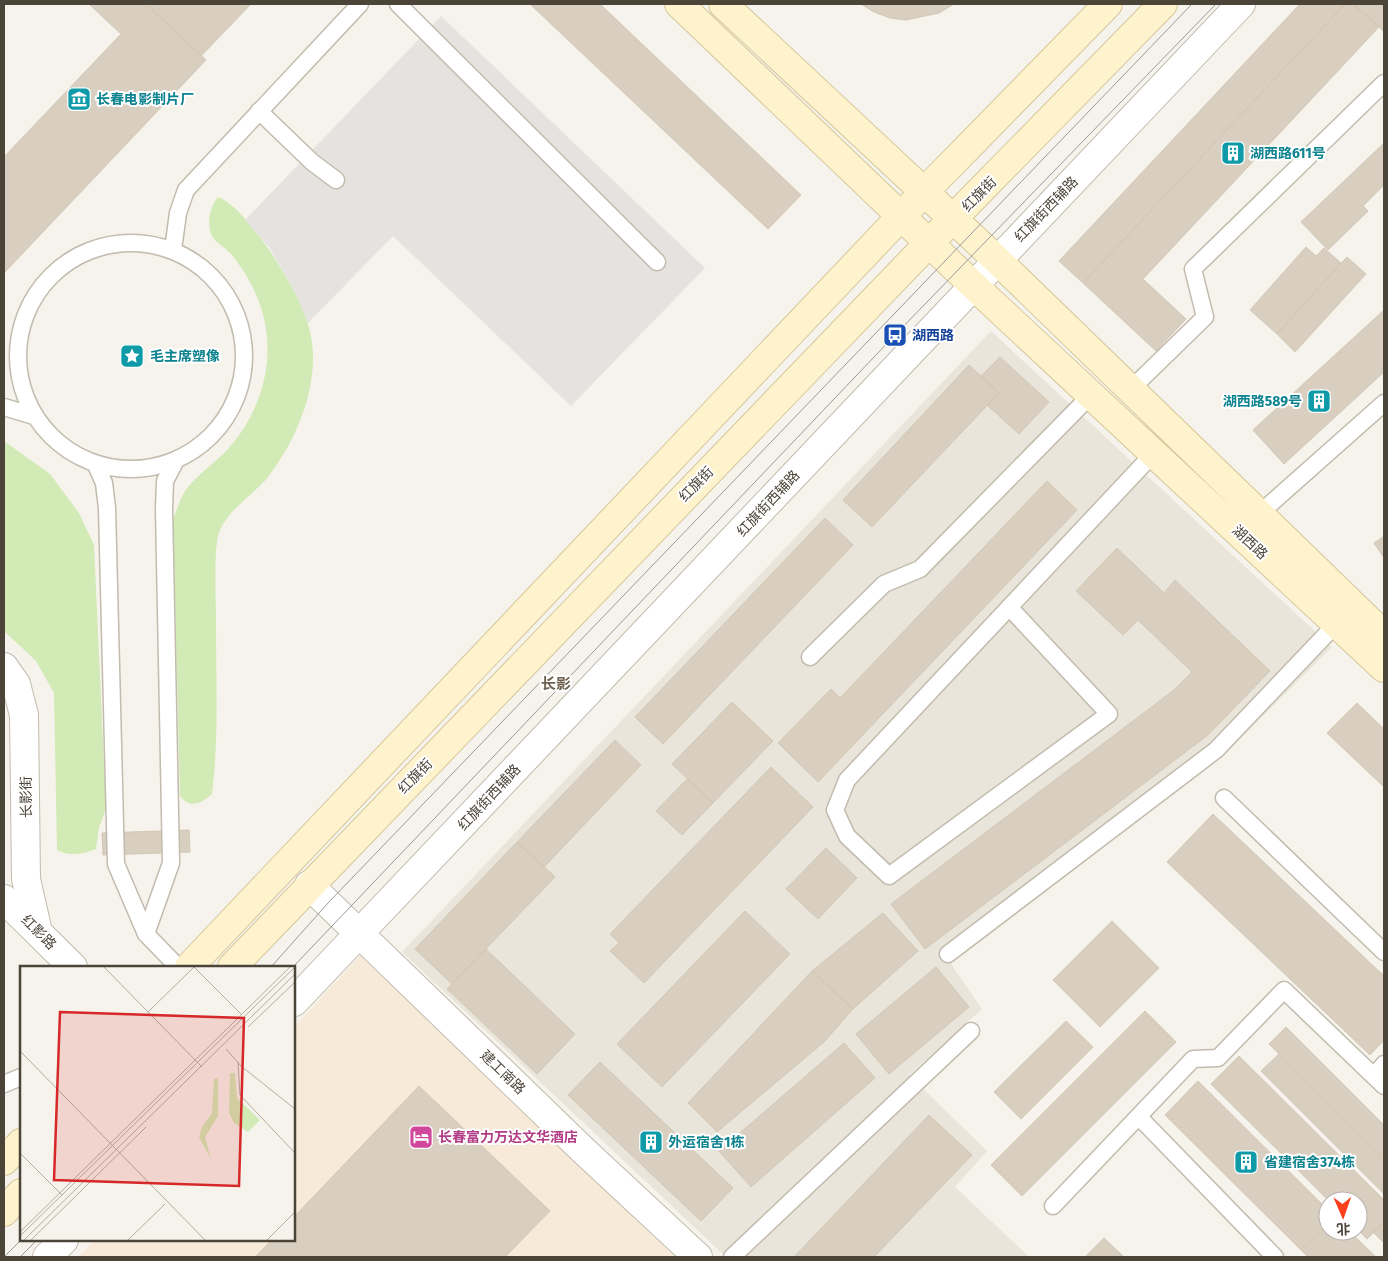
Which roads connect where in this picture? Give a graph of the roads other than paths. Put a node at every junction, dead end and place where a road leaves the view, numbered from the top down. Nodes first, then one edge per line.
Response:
1 (360, 4) edge
2 (398, 4) edge
3 (679, 4) edge
4 (723, 4) edge
5 (1108, 4) edge
6 (1163, 4) edge
7 (1241, 4) edge
8 (1384, 83) edge
9 (259, 111) junction
10 (336, 180) dead end
11 (924, 192) junction
12 (901, 216) junction
13 (954, 219) junction
14 (929, 243) junction
15 (173, 250) junction
16 (997, 260) junction
17 (657, 262) dead end
18 (974, 286) junction
19 (1131, 389) junction
20 (1091, 395) junction
21 (1384, 403) edge
22 (4, 407) edge
23 (34, 416) junction
24 (1154, 453) junction
25 (176, 460) junction
26 (96, 464) junction
27 (1260, 514) junction
28 (1009, 607) junction
29 (1338, 623) junction
30 (1384, 635) edge
31 (810, 657) dead end
32 (4, 667) edge
33 (1384, 668) edge
34 (1224, 798) dead end
35 (309, 885) junction
36 (4, 899) edge
37 (38, 932) junction
38 (146, 934) junction
39 (360, 934) junction
40 (1384, 952) edge
41 (948, 954) dead end
42 (72, 966) edge
43 (177, 966) edge
44 (190, 966) edge
45 (233, 966) edge
46 (295, 1001) edge
47 (971, 1031) dead end
48 (1381, 1075) edge
49 (20, 1076) edge
50 (4, 1084) edge
51 (1139, 1117) junction
52 (20, 1144) edge
53 (4, 1161) edge
54 (20, 1194) edge
55 (1053, 1206) dead end
56 (4, 1212) edge
57 (63, 1241) edge
58 (47, 1257) edge
59 (698, 1257) edge
60 (732, 1257) edge
61 (1275, 1257) edge

1 - 9 lane
2 - 17 lane
3 - 12 main road, 湖西路
4 - 11 main road, 湖西路
5 - 11 main road
6 - 13 main road, 红旗街
7 - 16 street, 红旗街西辅路
8 - 19 lane
9 - 10 lane
9 - 15 lane
11 - 12 main road
11 - 13 main road, 湖西路
12 - 14 main road, 湖西路
12 - 44 main road
13 - 14 main road, 红旗街
13 - 16 main road, 湖西路
14 - 18 main road, 湖西路
14 - 35 main road, 红旗街
15 - 23 lane
15 - 25 lane
16 - 18 street, 红旗街西辅路
16 - 19 main road, 湖西路
18 - 20 main road, 湖西路
18 - 39 street, 红旗街西辅路
19 - 27 main road, 湖西路
20 - 24 main road, 湖西路
20 - 31 lane
21 - 27 lane
22 - 23 lane
23 - 26 lane
24 - 28 lane
24 - 29 main road, 湖西路
25 - 26 lane
25 - 38 lane
26 - 38 lane
27 - 30 main road, 湖西路
28 - 28 lane
29 - 33 main road, 湖西路
29 - 41 lane
32 - 37 street, 长影街
34 - 40 lane
35 - 39 street, 建工南路
35 - 45 main road, 红旗街
36 - 37 street, 红影路
37 - 42 street, 红影路
38 - 43 lane
39 - 46 street, 红旗街西辅路
39 - 59 street, 建工南路
47 - 60 lane
48 - 51 lane
49 - 50 lane
51 - 55 lane
51 - 61 lane
52 - 53 main road
54 - 56 main road
57 - 58 street

